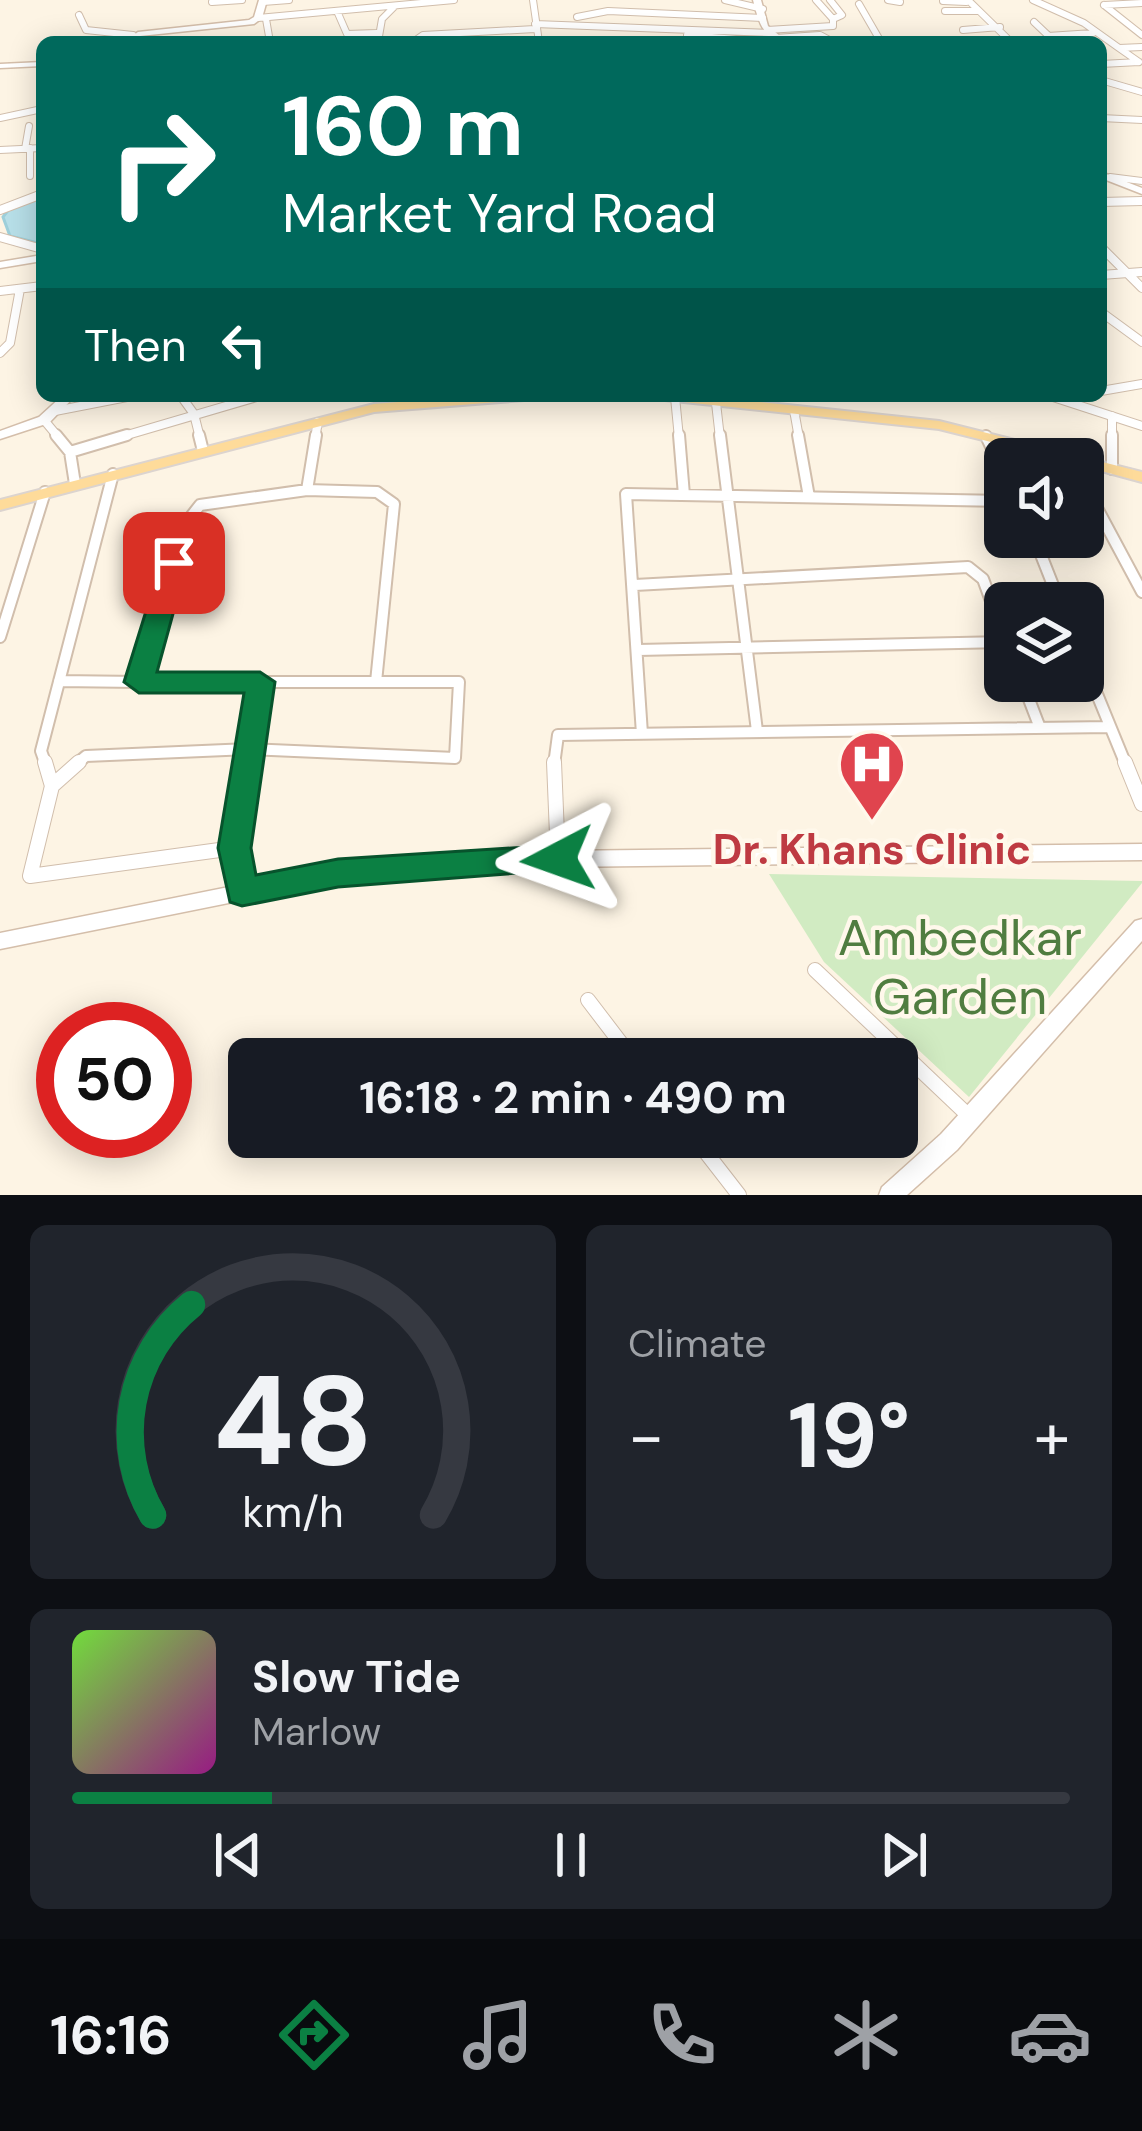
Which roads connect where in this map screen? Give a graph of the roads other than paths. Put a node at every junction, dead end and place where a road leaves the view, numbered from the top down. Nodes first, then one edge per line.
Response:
1 (242, 0) edge
2 (289, 0) edge
3 (314, 0) edge
4 (454, 0) edge
5 (533, 0) edge
6 (571, 0) edge
7 (631, 0) edge
8 (725, 0) edge
9 (816, 0) edge
10 (830, 0) edge
11 (888, 0) edge
12 (1034, 0) edge
13 (263, 1) edge
14 (435, 1) edge
15 (943, 1) edge
16 (967, 1) edge
17 (212, 2) edge
18 (900, 2) edge
19 (1130, 2) edge
20 (1142, 3) edge
21 (859, 4) dead end
22 (395, 6) junction
23 (761, 9) edge
24 (352, 10) junction
25 (981, 10) junction
26 (337, 11) junction
27 (608, 11) junction
28 (945, 11) dead end
29 (79, 14) dead end
30 (862, 14) junction
31 (842, 15) junction
32 (262, 19) junction
33 (577, 21) junction
34 (1034, 22) dead end
35 (833, 23) junction
36 (566, 24) junction
37 (535, 26) junction
38 (637, 27) junction
39 (1000, 27) junction
40 (963, 30) dead end
41 (1093, 33) junction
42 (1142, 35) edge
43 (116, 36) edge
44 (155, 36) edge
45 (266, 36) edge
46 (362, 36) edge
47 (379, 36) edge
48 (420, 36) edge
49 (538, 36) edge
50 (569, 36) edge
51 (635, 36) edge
52 (693, 36) edge
53 (781, 36) edge
54 (831, 36) edge
55 (879, 36) edge
56 (1006, 36) edge
57 (1049, 36) edge
58 (1076, 36) edge
59 (1096, 36) edge
60 (1107, 45) edge
61 (1142, 47) edge
62 (1119, 48) junction
63 (1141, 62) edge
64 (36, 64) edge
65 (1107, 64) edge
66 (0, 66) edge
67 (1107, 82) edge
68 (1142, 92) edge
69 (36, 110) edge
70 (0, 118) edge
71 (1107, 118) edge
72 (1142, 120) edge
73 (29, 126) dead end
74 (27, 148) junction
75 (36, 148) edge
76 (0, 150) edge
77 (30, 176) dead end
78 (1107, 176) edge
79 (1107, 177) edge
80 (1142, 181) edge
81 (1142, 191) edge
82 (36, 196) edge
83 (1107, 202) edge
84 (1140, 204) edge
85 (0, 210) edge
86 (1, 238) edge
87 (36, 253) edge
88 (1107, 253) edge
89 (36, 257) edge
90 (0, 266) edge
91 (1142, 272) edge
92 (1126, 273) junction
93 (1107, 274) edge
94 (36, 287) edge
95 (1142, 287) edge
96 (20, 289) junction
97 (0, 291) edge
98 (1107, 317) edge
99 (13, 322) junction
100 (0, 324) edge
101 (1142, 342) edge
102 (0, 353) edge
103 (1142, 384) edge
104 (1107, 390) edge
105 (63, 402) edge
106 (108, 402) edge
107 (186, 402) edge
108 (238, 402) edge
109 (383, 402) edge
110 (675, 402) edge
111 (709, 402) edge
112 (1075, 402) edge
113 (716, 403) junction
114 (794, 410) junction
115 (194, 414) junction
116 (49, 416) junction
117 (1112, 416) junction
118 (318, 422) junction
119 (1142, 426) edge
120 (0, 435) edge
121 (986, 436) joint
122 (994, 438) edge
123 (203, 451) junction
124 (70, 452) junction
125 (1104, 467) edge
126 (1112, 469) junction
127 (113, 475) junction
128 (1142, 477) edge
129 (76, 484) junction
130 (307, 490) junction
131 (45, 493) junction
132 (684, 495) junction
133 (724, 496) junction
134 (809, 497) junction
135 (984, 501) edge
136 (0, 505) edge
137 (1104, 521) edge
138 (737, 580) junction
139 (984, 583) edge
140 (635, 585) junction
141 (1142, 592) edge
142 (0, 637) edge
143 (984, 641) edge
144 (746, 648) junction
145 (638, 650) junction
146 (59, 681) junction
147 (139, 682) junction
148 (260, 682) junction
149 (376, 682) junction
150 (1030, 702) edge
151 (1099, 702) edge
152 (1109, 727) junction
153 (1040, 728) junction
154 (757, 731) junction
155 (641, 734) junction
156 (249, 749) junction
157 (52, 786) junction
158 (1142, 804) edge
159 (234, 848) junction
160 (1142, 852) edge
161 (558, 859) junction
162 (242, 892) junction
163 (1142, 928) edge
164 (0, 940) edge
165 (815, 970) dead end
166 (588, 1000) dead end
167 (617, 1038) edge
168 (971, 1118) junction
169 (710, 1158) edge
170 (739, 1195) edge
171 (890, 1195) edge

1 - 17 street
2 - 13 street
3 - 24 street
4 - 14 street
5 - 37 street
6 - 33 street
7 - 27 street
8 - 23 street
9 - 35 street
10 - 31 street
11 - 18 street
12 - 41 street
13 - 32 main road
14 - 22 street
15 - 16 street
16 - 25 street
19 - 20 street
19 - 42 street
21 - 30 street
22 - 24 street
22 - 47 street
23 - 27 street
24 - 26 street
25 - 28 street
25 - 39 street
26 - 32 street
26 - 46 street
27 - 33 street
29 - 43 street
30 - 31 street
30 - 55 street
31 - 35 street
32 - 44 main road
32 - 45 street
33 - 36 street
33 - 38 street
34 - 57 street
35 - 53 street
35 - 54 street
36 - 37 street
36 - 50 street
37 - 48 street
37 - 49 street
38 - 51 street
38 - 52 street
39 - 40 street
39 - 56 street
41 - 58 street
41 - 59 street
60 - 62 street
61 - 62 street
62 - 63 street
63 - 65 street
64 - 66 main road
67 - 68 street
69 - 70 street
71 - 72 street
73 - 74 street
74 - 75 street
74 - 76 street
74 - 77 street
78 - 80 street
79 - 81 main road
82 - 85 street
83 - 84 street
86 - 87 street
88 - 92 street
89 - 90 main road
91 - 92 street
92 - 93 street
92 - 95 street
94 - 96 street
96 - 97 street
96 - 99 street
98 - 101 street
99 - 100 street
99 - 102 street
103 - 104 street
105 - 116 main road
106 - 116 street
107 - 115 street
108 - 115 street
109 - 118 main road
110 - 132 street
111 - 113 main road
112 - 117 street
113 - 114 main road
113 - 133 street
114 - 121 main road
114 - 134 street
115 - 123 street
115 - 124 street
116 - 120 main road
116 - 124 street
117 - 119 street
117 - 126 street
118 - 123 main road
118 - 130 street
121 - 122 main road
123 - 127 main road
124 - 129 street
125 - 126 main road
126 - 128 main road
127 - 129 main road
127 - 146 street
129 - 131 main road
130 - 147 street
130 - 149 street
131 - 136 main road
131 - 142 street
132 - 133 street
132 - 140 street
133 - 134 street
133 - 138 street
134 - 135 street
137 - 141 street
138 - 139 street
138 - 140 street
138 - 144 street
140 - 145 street
143 - 144 street
144 - 145 street
144 - 154 street
145 - 155 street
146 - 147 street
146 - 157 street
147 - 148 street
148 - 149 street
148 - 156 street
149 - 156 street
150 - 153 street
151 - 152 street
152 - 153 street
152 - 158 street
153 - 154 street
154 - 155 street
155 - 161 street
156 - 157 street
156 - 159 street
157 - 159 street
159 - 162 street
160 - 161 main road
161 - 162 main road
162 - 164 main road
163 - 168 main road
165 - 168 street
166 - 167 street
168 - 171 main road
169 - 170 street

